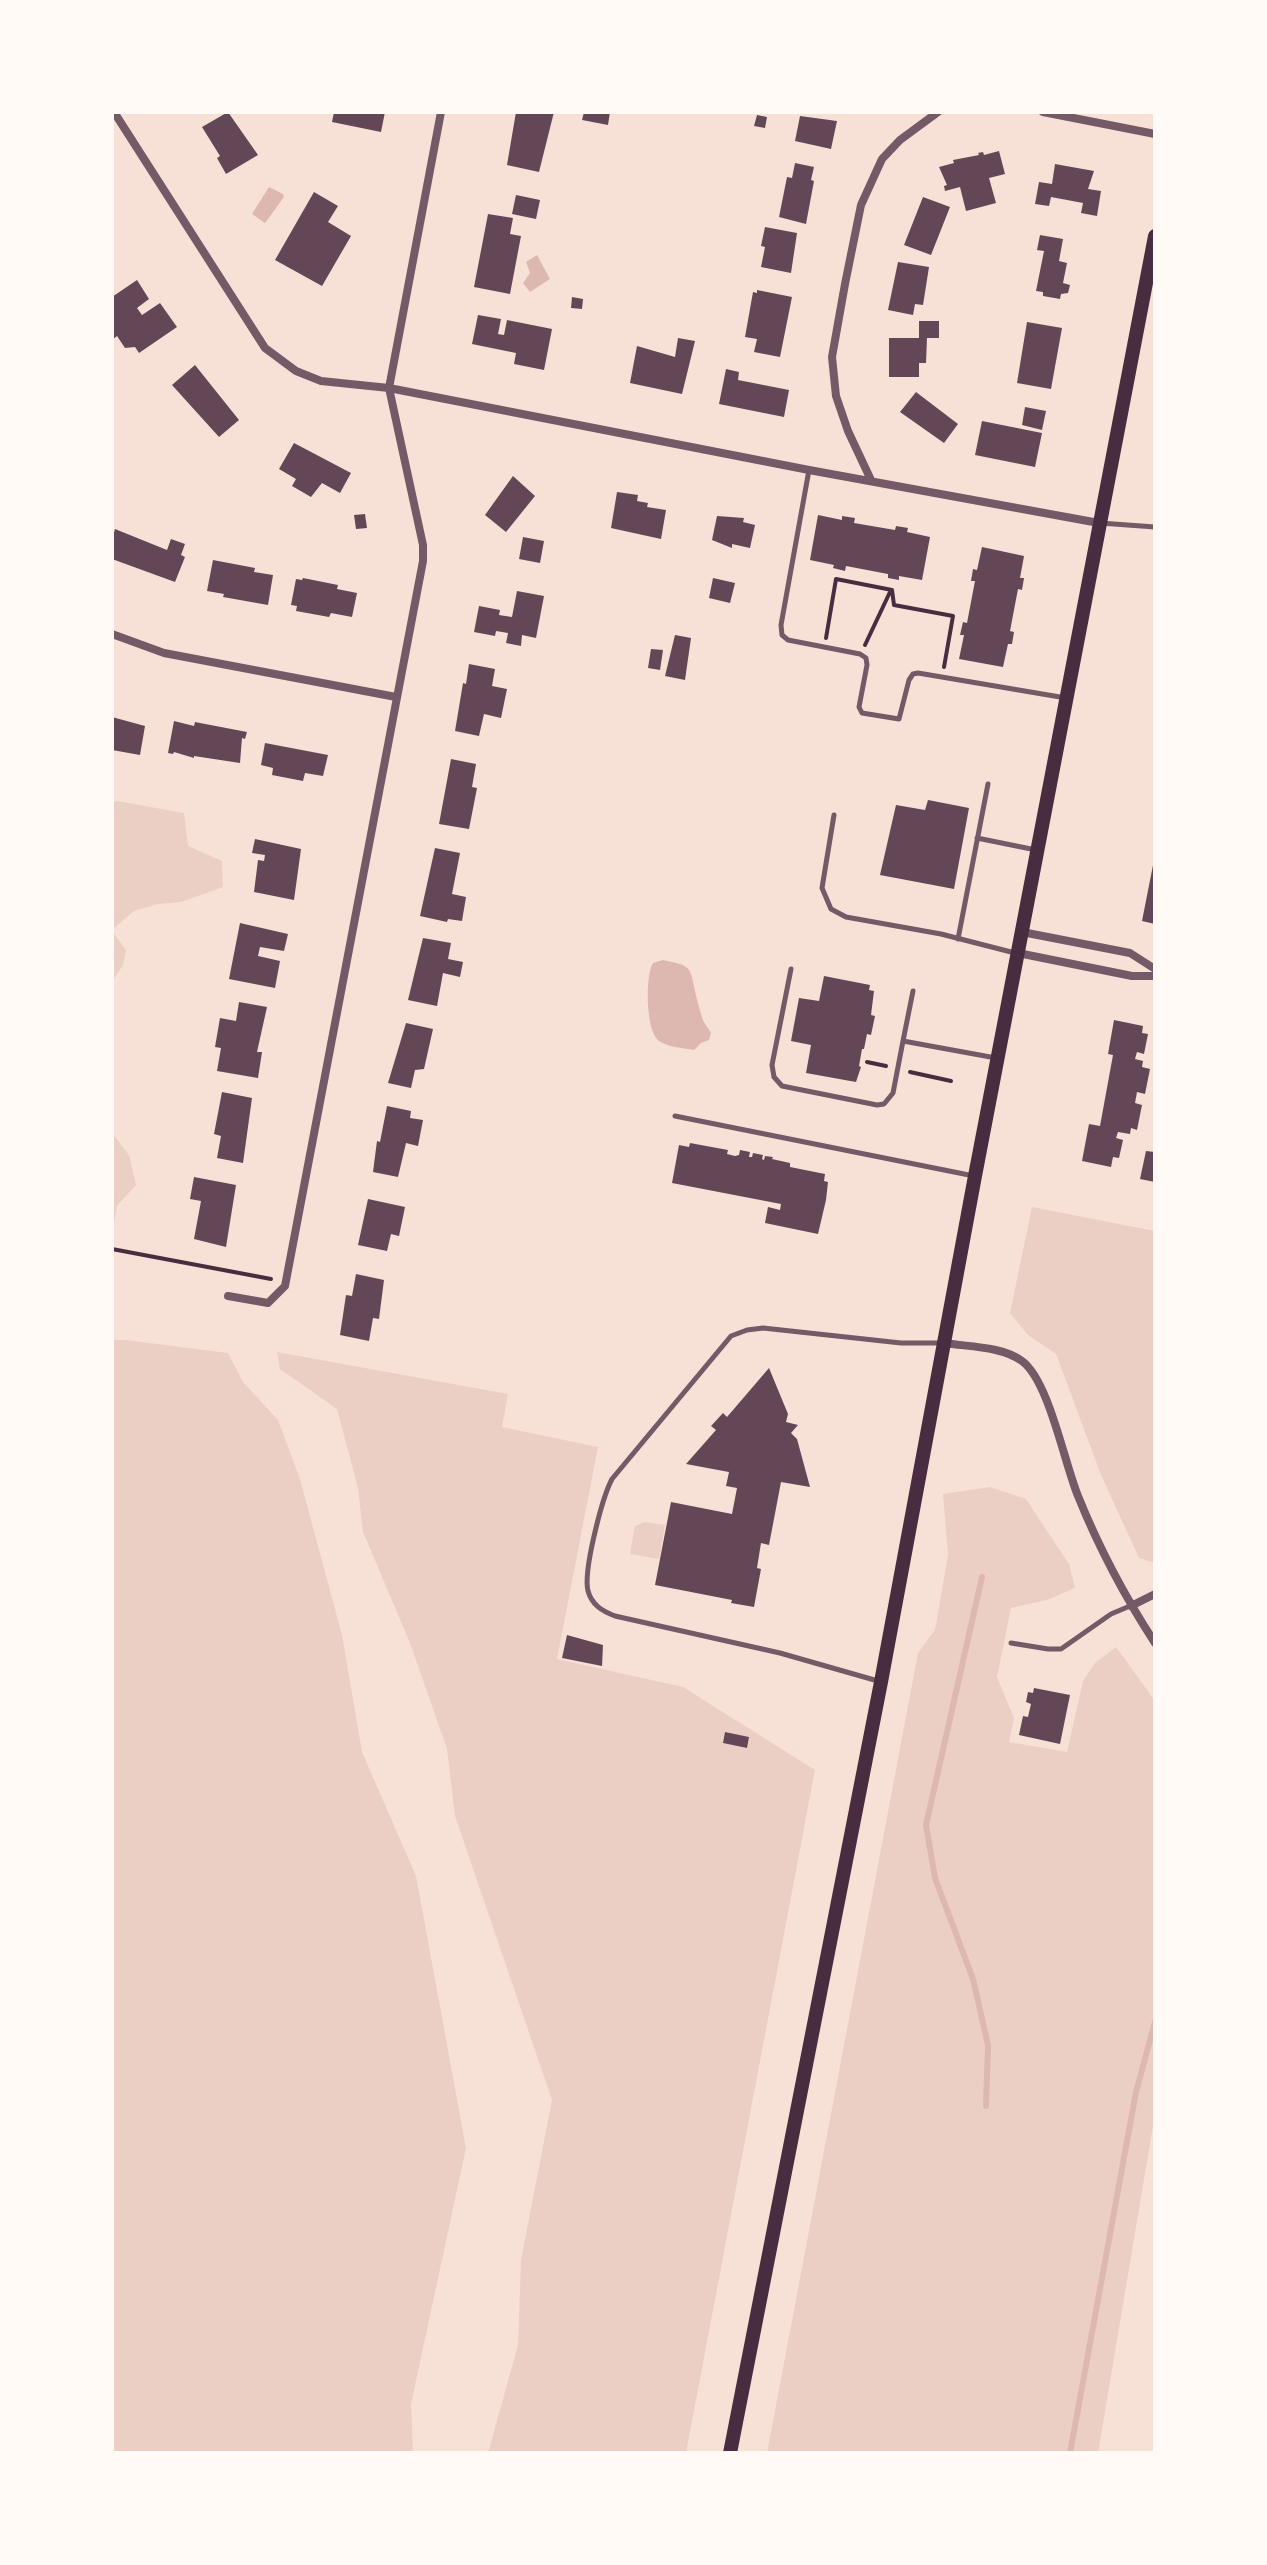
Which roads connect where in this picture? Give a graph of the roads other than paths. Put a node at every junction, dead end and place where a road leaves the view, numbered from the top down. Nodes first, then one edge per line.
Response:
1 (114, 112) edge
2 (441, 112) edge
3 (938, 112) edge
4 (1043, 112) edge
5 (1155, 134) edge
6 (1155, 236) edge
7 (389, 388) junction
8 (809, 470) junction
9 (871, 480) junction
10 (1099, 523) junction
11 (1155, 527) edge
12 (112, 634) edge
13 (396, 697) junction
14 (1067, 698) junction
15 (988, 784) dead end
16 (834, 815) dead end
17 (977, 838) junction
18 (1037, 850) junction
19 (1022, 932) junction
20 (958, 939) junction
21 (1018, 953) junction
22 (791, 969) dead end
23 (1155, 969) edge
24 (1155, 976) edge
25 (913, 991) dead end
26 (903, 1041) junction
27 (997, 1059) junction
28 (675, 1116) dead end
29 (975, 1176) junction
30 (228, 1296) dead end
31 (944, 1343) junction
32 (1155, 1594) edge
33 (1131, 1606) junction
34 (1011, 1643) dead end
35 (1155, 1643) edge
36 (881, 1682) junction
37 (730, 2453) edge

1 - 7 street
2 - 7 street
3 - 9 street
4 - 5 street
6 - 10 main road
7 - 8 street
7 - 13 street
8 - 9 street
8 - 14 lane
9 - 10 street
10 - 11 lane
10 - 14 main road
12 - 13 street
13 - 30 street
14 - 18 main road
15 - 17 lane
16 - 20 lane
17 - 18 lane
17 - 20 lane
18 - 19 main road
19 - 21 main road
19 - 23 street
20 - 21 lane
21 - 24 street
21 - 27 main road
22 - 26 lane
25 - 26 lane
26 - 27 lane
27 - 29 main road
28 - 29 lane
29 - 31 main road
31 - 33 street
31 - 36 main road
31 - 36 lane
32 - 33 street
33 - 34 lane
33 - 35 street
36 - 37 main road

